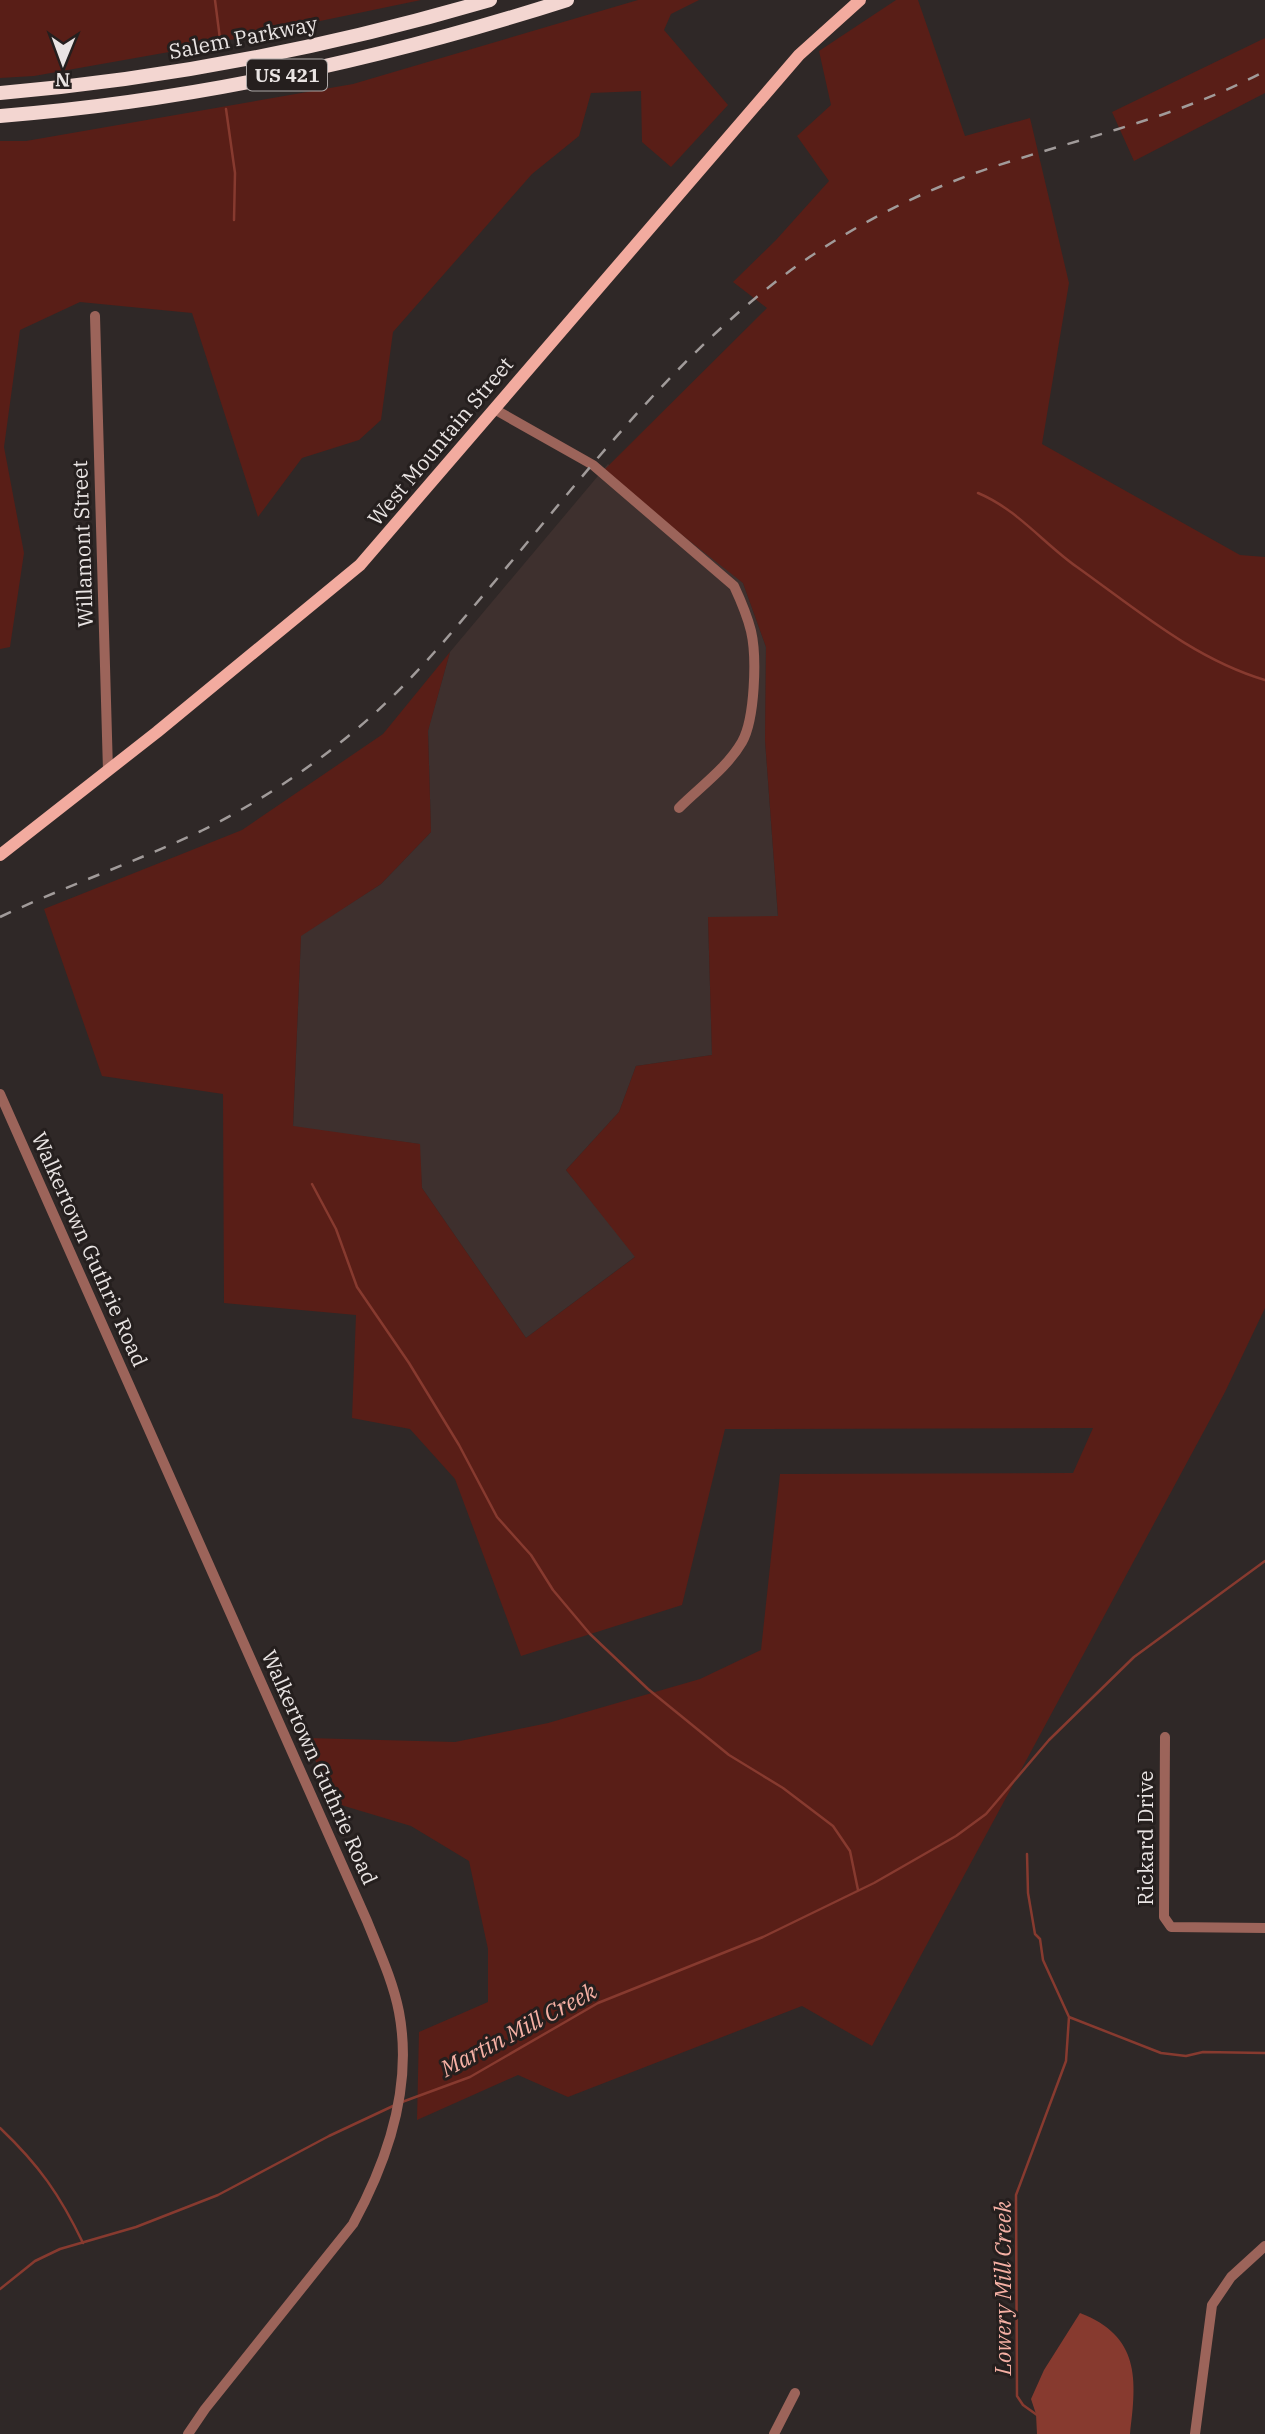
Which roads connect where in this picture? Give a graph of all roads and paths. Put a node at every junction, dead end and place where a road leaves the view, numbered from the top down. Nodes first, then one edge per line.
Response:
1 (490, 0) edge
2 (567, 0) edge
3 (860, 0) edge
4 (0, 93) edge
5 (0, 116) edge
6 (95, 316) dead end
7 (494, 409) junction
8 (108, 771) junction
9 (678, 808) dead end
10 (0, 855) edge
11 (0, 1094) edge
12 (1165, 1737) dead end
13 (1265, 1928) edge
14 (1265, 2246) edge
15 (795, 2393) dead end
16 (188, 2434) edge
17 (774, 2434) edge
18 (1195, 2434) edge

1 - 4 highway, Salem Parkway / US 421
2 - 5 highway, Salem Parkway / US 421
3 - 7 main road, West Mountain Street
6 - 8 street, Willamont Street
7 - 8 main road, West Mountain Street
7 - 9 street
8 - 10 main road, West Mountain Street
11 - 16 street, Walkertown Guthrie Road
12 - 13 street, Rickard Drive
14 - 18 street
15 - 17 street

